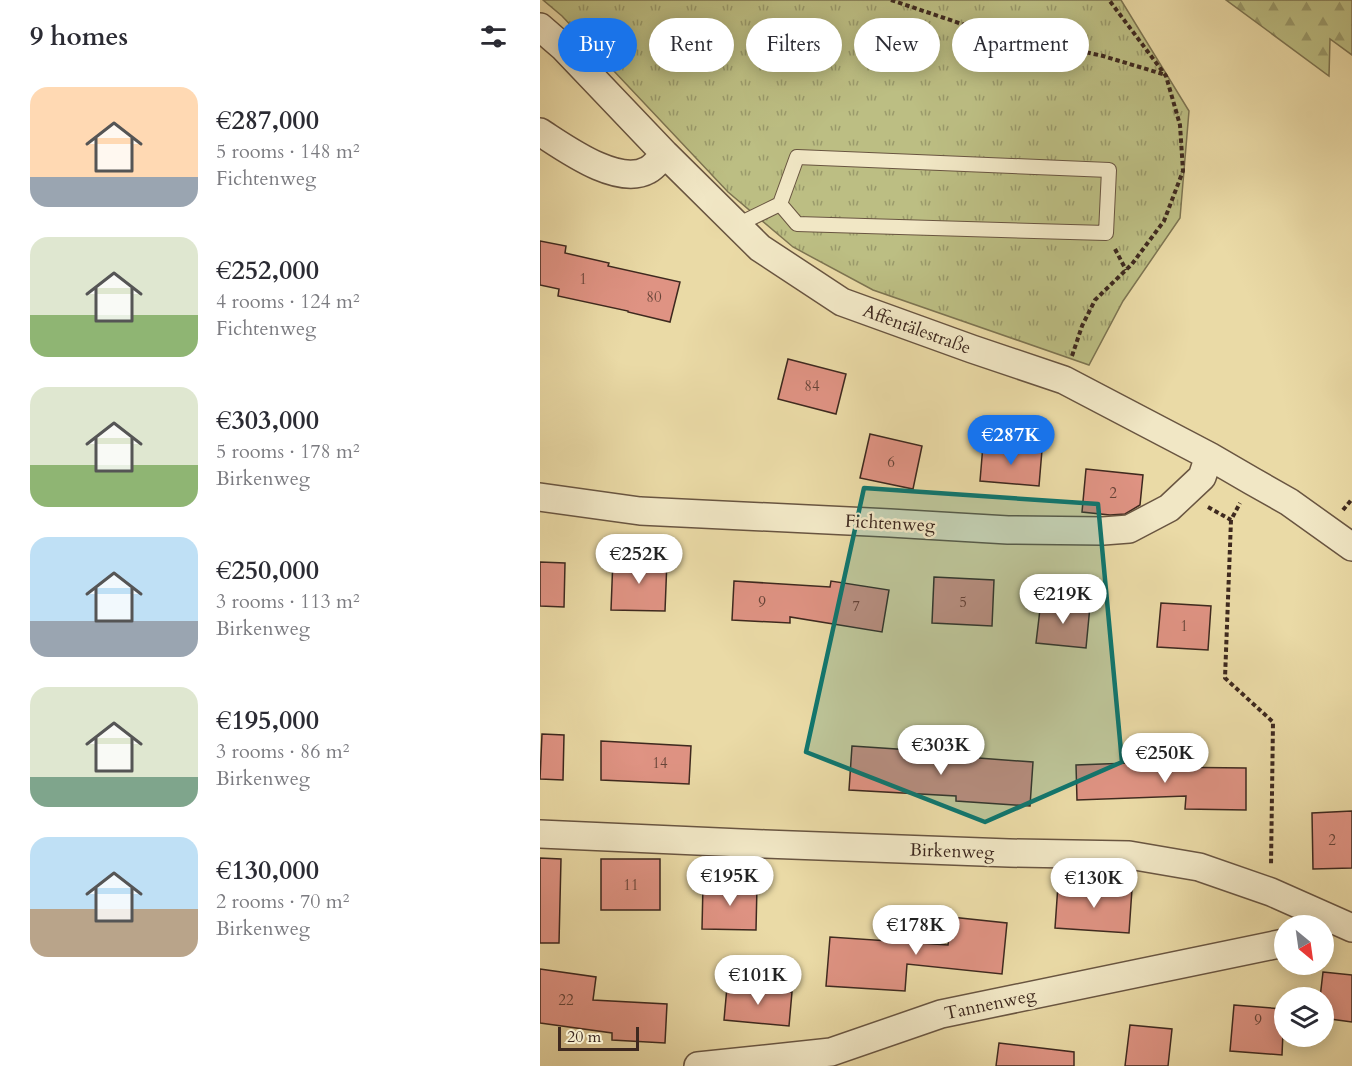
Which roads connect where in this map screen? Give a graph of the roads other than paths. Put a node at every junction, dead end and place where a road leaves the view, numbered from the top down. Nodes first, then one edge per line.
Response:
1 (540, 27) edge
2 (540, 132) edge
3 (665, 154) junction
4 (780, 204) junction
5 (737, 225) junction
6 (1209, 456) junction
7 (540, 497) edge
8 (1352, 548) edge
9 (540, 834) edge
10 (1352, 928) edge
11 (1334, 932) edge
12 (1274, 945) edge
13 (832, 1059) edge
14 (698, 1066) edge

1 - 3 street, Affentälestraße
2 - 3 street
3 - 5 street, Affentälestraße
4 - 4 lane
4 - 5 lane
5 - 6 street, Affentälestraße
6 - 7 street, Fichtenweg
6 - 8 street, Affentälestraße
9 - 10 street, Birkenweg
10 - 11 street
12 - 13 street, Tannenweg
13 - 14 street, Tannenweg

